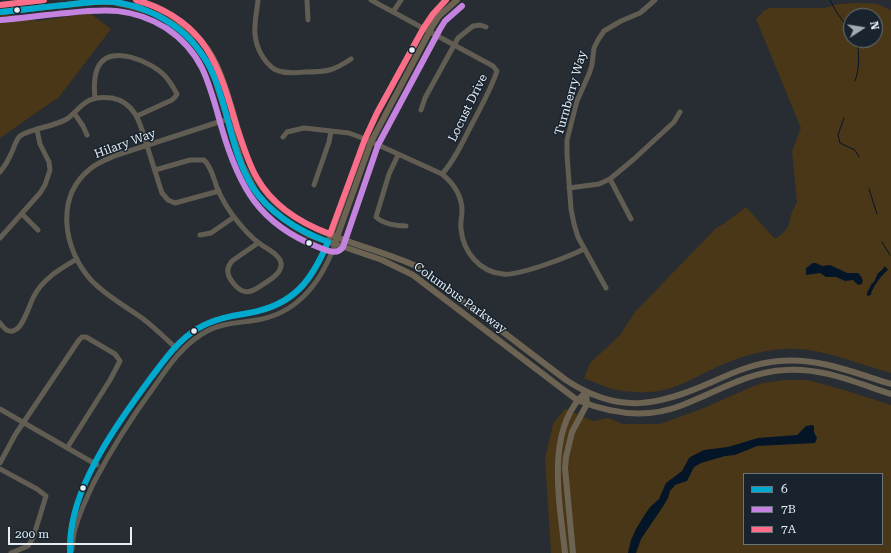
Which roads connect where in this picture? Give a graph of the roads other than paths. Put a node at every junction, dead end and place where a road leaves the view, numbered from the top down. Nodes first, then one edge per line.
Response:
1 (44, 0) edge
2 (136, 0) edge
3 (258, 0) edge
4 (307, 0) edge
5 (371, 0) edge
6 (401, 0) edge
7 (446, 0) edge
8 (457, 0) edge
9 (655, 0) edge
10 (0, 5) edge
11 (0, 12) edge
12 (393, 12) junction
13 (308, 20) dead end
14 (486, 27) dead end
15 (423, 29) junction
16 (429, 32) junction
17 (454, 45) junction
18 (351, 59) dead end
19 (95, 98) junction
20 (421, 110) dead end
21 (680, 112) dead end
22 (74, 113) junction
23 (137, 116) junction
24 (234, 117) junction
25 (227, 120) junction
26 (38, 130) junction
27 (331, 131) junction
28 (87, 135) dead end
29 (283, 137) dead end
30 (365, 139) junction
31 (371, 142) junction
32 (147, 146) junction
33 (398, 155) junction
34 (155, 170) junction
35 (0, 172) edge
36 (442, 174) junction
37 (610, 179) junction
38 (314, 185) dead end
39 (570, 188) junction
40 (219, 191) junction
41 (22, 214) junction
42 (234, 217) junction
43 (631, 219) dead end
44 (406, 226) dead end
45 (38, 230) dead end
46 (330, 234) junction
47 (200, 235) dead end
48 (337, 237) junction
49 (0, 238) edge
50 (328, 242) junction
51 (258, 243) junction
52 (335, 244) junction
53 (584, 249) junction
54 (77, 259) junction
55 (606, 288) dead end
56 (0, 323) edge
57 (174, 346) junction
58 (180, 351) junction
59 (891, 384) edge
60 (586, 392) junction
61 (891, 394) edge
62 (577, 400) junction
63 (587, 404) junction
64 (0, 409) edge
65 (23, 423) junction
66 (67, 448) junction
67 (0, 463) edge
68 (95, 464) junction
69 (102, 468) junction
70 (0, 469) edge
71 (11, 553) edge
72 (71, 553) edge
73 (565, 553) edge
74 (573, 553) edge

1 - 10 main road
2 - 24 main road, Columbus Parkway
3 - 18 street
4 - 13 street
5 - 12 street, Locust Drive
6 - 12 street
7 - 15 main road
8 - 16 main road
9 - 39 street, Turnberry Way
11 - 25 main road, Columbus Parkway
12 - 15 street, Locust Drive
14 - 17 street
15 - 16 street, Locust Drive
15 - 30 main road
16 - 17 street, Locust Drive
16 - 31 main road
17 - 20 street
17 - 36 street, Locust Drive
19 - 22 street
19 - 23 street
19 - 23 street
21 - 37 street
22 - 26 street
22 - 28 street
23 - 32 street
24 - 25 street, Hilary Way
24 - 46 main road, Columbus Parkway
25 - 32 street, Hilary Way
25 - 50 main road, Columbus Parkway
26 - 35 street
26 - 41 street
27 - 29 street
27 - 30 street
27 - 38 street
30 - 31 street
30 - 46 main road
31 - 33 street
31 - 48 main road
32 - 34 street
32 - 54 street, Hilary Way
33 - 36 street
33 - 44 street
34 - 40 street
34 - 40 street
36 - 53 street
37 - 39 street
37 - 43 street
39 - 53 street, Turnberry Way
40 - 42 street
41 - 45 street
41 - 49 street
42 - 47 street
42 - 51 street
46 - 48 main road, Columbus Parkway
46 - 50 main road
48 - 52 main road
48 - 60 main road, Columbus Parkway
50 - 52 main road, Columbus Parkway
50 - 57 street
51 - 51 street
52 - 58 street
52 - 62 main road, Columbus Parkway
53 - 55 street, Turnberry Way
54 - 56 street
54 - 57 street, Hilary Way
57 - 58 street, Hilary Way
57 - 68 street
58 - 69 street
59 - 60 main road, Columbus Parkway
60 - 62 main road
60 - 63 main road
61 - 63 main road, Columbus Parkway
62 - 63 main road, Columbus Parkway
62 - 73 main road
63 - 74 main road
64 - 65 street
65 - 66 street
65 - 66 street
65 - 67 street
66 - 68 street
68 - 69 street
68 - 72 street
69 - 72 street
70 - 71 street

